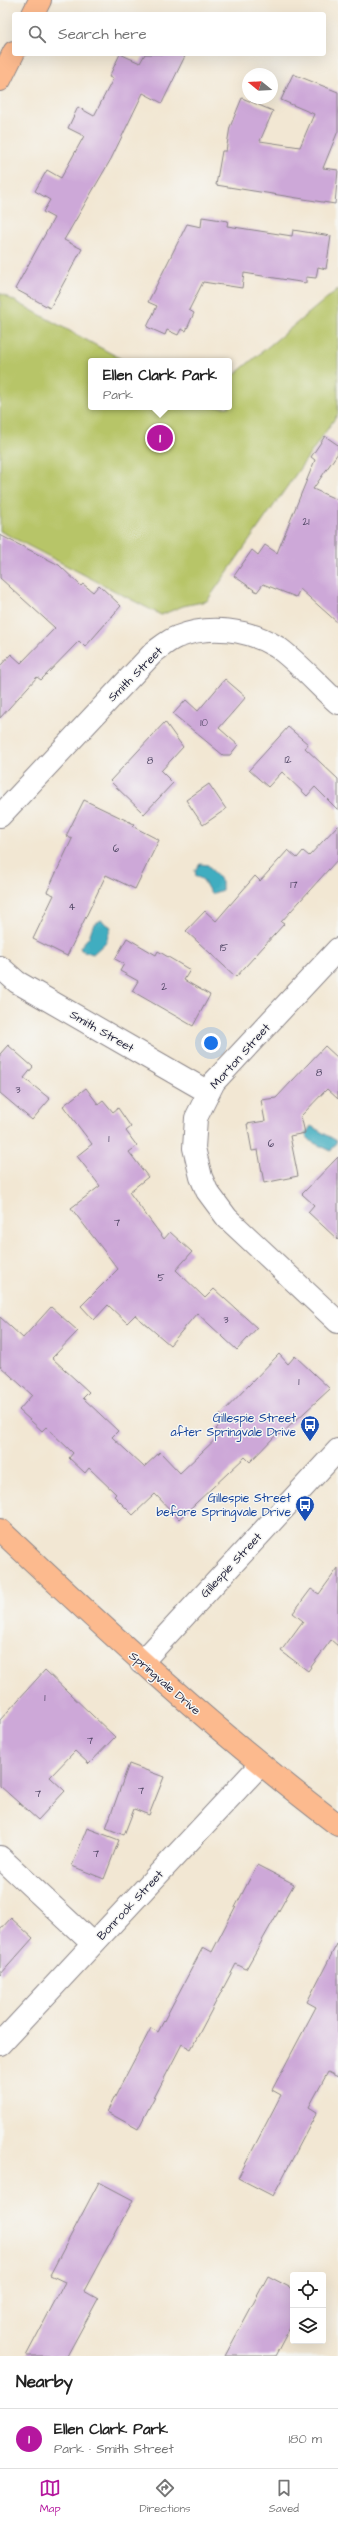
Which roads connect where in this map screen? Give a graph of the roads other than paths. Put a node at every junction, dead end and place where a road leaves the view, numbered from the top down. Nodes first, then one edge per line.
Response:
1 (40, 0) edge
2 (34, 12) edge
3 (12, 56) edge
4 (0, 80) edge
5 (338, 703) edge
6 (0, 816) edge
7 (338, 949) edge
8 (0, 967) edge
9 (208, 1092) junction
10 (338, 1322) edge
11 (338, 1450) edge
12 (0, 1530) edge
13 (142, 1663) junction
14 (260, 1765) junction
15 (338, 1825) edge
16 (0, 1857) edge
17 (93, 1944) junction
18 (0, 2044) edge

1 - 2 main road
3 - 4 main road
5 - 6 street, Smith Street
7 - 9 street, Morton Street
8 - 9 street, Smith Street
9 - 10 street, Morton Street
11 - 13 street, Gillespie Street
12 - 13 main road, Springvale Drive
13 - 14 main road, Springvale Drive
14 - 15 main road, Springvale Drive
14 - 17 street, Bonrook Street
16 - 17 street
17 - 18 street, Bonrook Street

